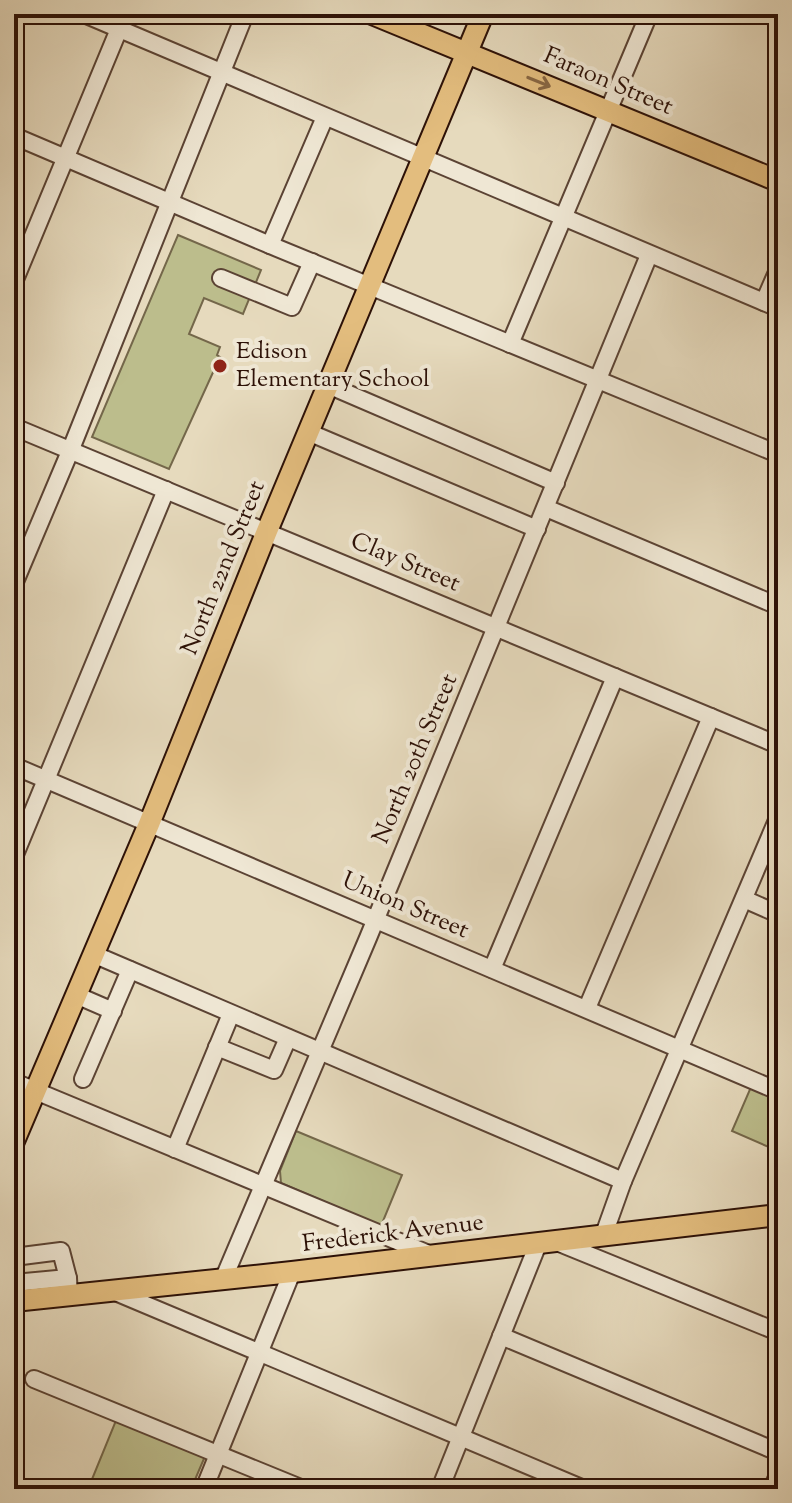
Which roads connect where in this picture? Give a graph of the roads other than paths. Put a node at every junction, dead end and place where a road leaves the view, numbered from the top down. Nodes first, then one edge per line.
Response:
1 (84, 14) edge
2 (245, 14) edge
3 (372, 14) edge
4 (483, 14) edge
5 (649, 14) edge
6 (119, 29) junction
7 (467, 52) junction
8 (221, 73) junction
9 (608, 110) junction
10 (325, 117) junction
11 (14, 136) edge
12 (65, 158) junction
13 (423, 159) junction
14 (778, 181) edge
15 (168, 202) junction
16 (562, 217) junction
17 (270, 245) junction
18 (649, 255) junction
19 (312, 262) junction
20 (778, 270) edge
21 (221, 278) dead end
22 (14, 282) edge
23 (371, 286) junction
24 (771, 305) edge
25 (510, 344) junction
26 (598, 379) junction
27 (328, 385) junction
28 (14, 427) edge
29 (308, 432) junction
30 (71, 449) junction
31 (778, 454) edge
32 (556, 483) junction
33 (166, 490) junction
34 (546, 508) junction
35 (537, 529) junction
36 (267, 531) junction
37 (14, 584) edge
38 (778, 606) edge
39 (497, 627) junction
40 (615, 677) junction
41 (711, 717) junction
42 (778, 745) edge
43 (14, 766) edge
44 (47, 780) junction
45 (778, 818) edge
46 (149, 824) junction
47 (14, 857) edge
48 (744, 899) junction
49 (778, 914) edge
50 (375, 919) junction
51 (93, 954) junction
52 (492, 969) junction
53 (130, 970) junction
54 (76, 995) junction
55 (587, 1008) junction
56 (113, 1011) junction
57 (231, 1014) junction
58 (288, 1038) junction
59 (217, 1047) junction
60 (681, 1049) junction
61 (320, 1052) junction
62 (83, 1079) dead end
63 (14, 1082) edge
64 (35, 1091) junction
65 (778, 1091) edge
66 (14, 1141) edge
67 (175, 1149) junction
68 (623, 1181) junction
69 (262, 1185) junction
70 (778, 1215) edge
71 (603, 1237) junction
72 (547, 1243) junction
73 (431, 1255) junction
74 (29, 1266) edge
75 (292, 1272) junction
76 (223, 1280) junction
77 (68, 1287) junction
78 (112, 1291) junction
79 (14, 1301) edge
80 (778, 1332) edge
81 (501, 1336) junction
82 (259, 1354) junction
83 (34, 1379) dead end
84 (461, 1437) junction
85 (778, 1452) edge
86 (219, 1453) junction
87 (778, 1475) edge
88 (204, 1489) edge
89 (303, 1489) edge
90 (440, 1489) edge
91 (584, 1489) edge
92 (772, 1489) edge

1 - 6 street
2 - 8 street
3 - 7 main road, Faraon Street
4 - 7 main road, North 22nd Street
5 - 9 street
6 - 8 street
6 - 12 street
7 -> 9 main road, Faraon Street
7 - 13 main road, North 22nd Street
8 - 10 street
8 - 15 street
9 - 14 main road, Faraon Street
9 - 16 street
10 - 13 street
10 - 17 street
11 - 12 street
12 - 15 street
12 - 22 street
13 - 16 street
13 - 23 main road, North 22nd Street
15 - 17 street
15 - 30 street
16 - 18 street
16 - 25 street
17 - 19 street
18 - 24 street
18 - 26 street, North 20th Street
19 - 21 street
19 - 23 street
20 - 24 street
23 - 25 street
23 - 27 main road, North 22nd Street
25 - 26 street
26 - 31 street
26 - 32 street, North 20th Street
27 - 29 main road, North 22nd Street
27 - 32 street
28 - 30 street, Clay Street
29 - 35 street
29 - 36 main road, North 22nd Street
30 - 33 street, Clay Street
30 - 37 street
32 - 34 street, North 20th Street
33 - 36 street, Clay Street
33 - 44 street
34 - 35 street, North 20th Street
34 - 38 street
35 - 39 street, North 20th Street
36 - 39 street, Clay Street
36 - 46 main road, North 22nd Street
39 - 40 street, Clay Street
39 - 50 street, North 20th Street
40 - 41 street, Clay Street
40 - 52 street
41 - 42 street, Clay Street
41 - 55 street
43 - 44 street, Union Street
44 - 46 street, Union Street
44 - 47 street
45 - 48 street
46 - 50 street, Union Street
46 - 51 main road, North 22nd Street
48 - 49 street
48 - 60 street
50 - 52 street, Union Street
50 - 61 street, North 20th Street
51 - 53 street
51 - 54 main road, North 22nd Street
52 - 55 street, Union Street
53 - 56 street
53 - 57 street
54 - 56 street
54 - 64 main road, North 22nd Street
55 - 60 street, Union Street
56 - 62 street
57 - 58 street
57 - 59 street
58 - 59 street
58 - 61 street
59 - 67 street
60 - 65 street, Union Street
60 - 68 street
61 - 68 street
61 - 69 street, North 20th Street
63 - 64 street
64 - 66 main road, North 22nd Street
64 - 67 street
67 - 69 street
68 - 71 street
69 - 73 street
69 - 76 street, North 20th Street
70 - 71 main road, Frederick Avenue
71 - 72 main road, Frederick Avenue
72 - 73 main road, Frederick Avenue
72 - 80 street
72 - 81 street
73 - 75 main road, Frederick Avenue
74 - 77 street
74 - 77 street
75 - 76 main road, Frederick Avenue
75 - 82 street
76 - 78 main road, Frederick Avenue
77 - 78 main road, Frederick Avenue
77 - 79 main road, Frederick Avenue
78 - 82 street
81 - 84 street
81 - 85 street
82 - 84 street
82 - 86 street
83 - 86 street
84 - 90 street
84 - 91 street
86 - 88 street
86 - 89 street
87 - 92 street

